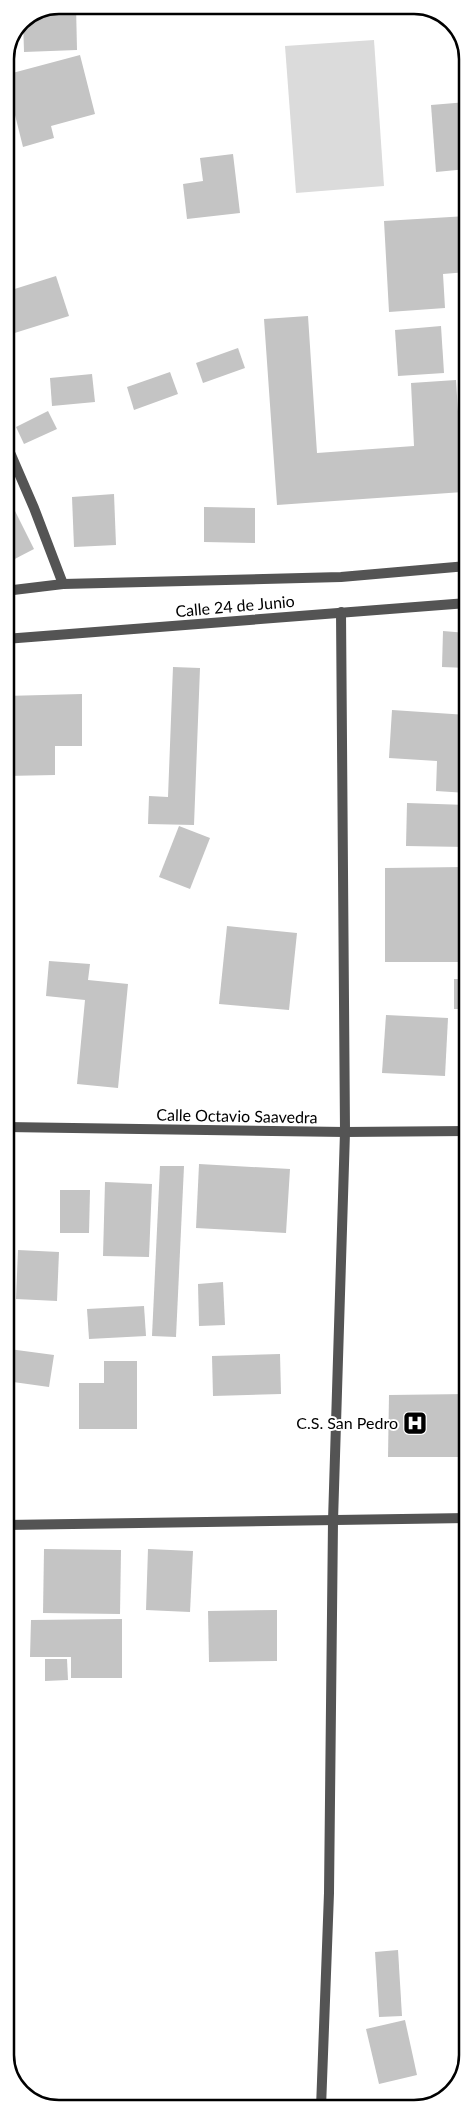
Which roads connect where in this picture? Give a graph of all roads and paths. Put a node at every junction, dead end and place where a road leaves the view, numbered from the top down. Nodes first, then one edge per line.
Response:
1 (14, 464) edge
2 (459, 567) edge
3 (62, 584) junction
4 (14, 590) edge
5 (459, 604) edge
6 (341, 612) junction
7 (14, 638) edge
8 (14, 1127) edge
9 (459, 1131) edge
10 (345, 1132) junction
11 (459, 1518) edge
12 (333, 1521) junction
13 (14, 1525) edge
14 (321, 2100) edge

1 - 3 street
2 - 3 street, Calle 24 de Junio
3 - 4 street, Calle 24 de Junio
5 - 6 street, Calle 24 de Junio
6 - 7 street, Calle 24 de Junio
6 - 10 street
8 - 10 street, Calle Octavio Saavedra
9 - 10 street, Calle Octavio Saavedra
10 - 12 street
11 - 12 street
12 - 13 street
12 - 14 street

